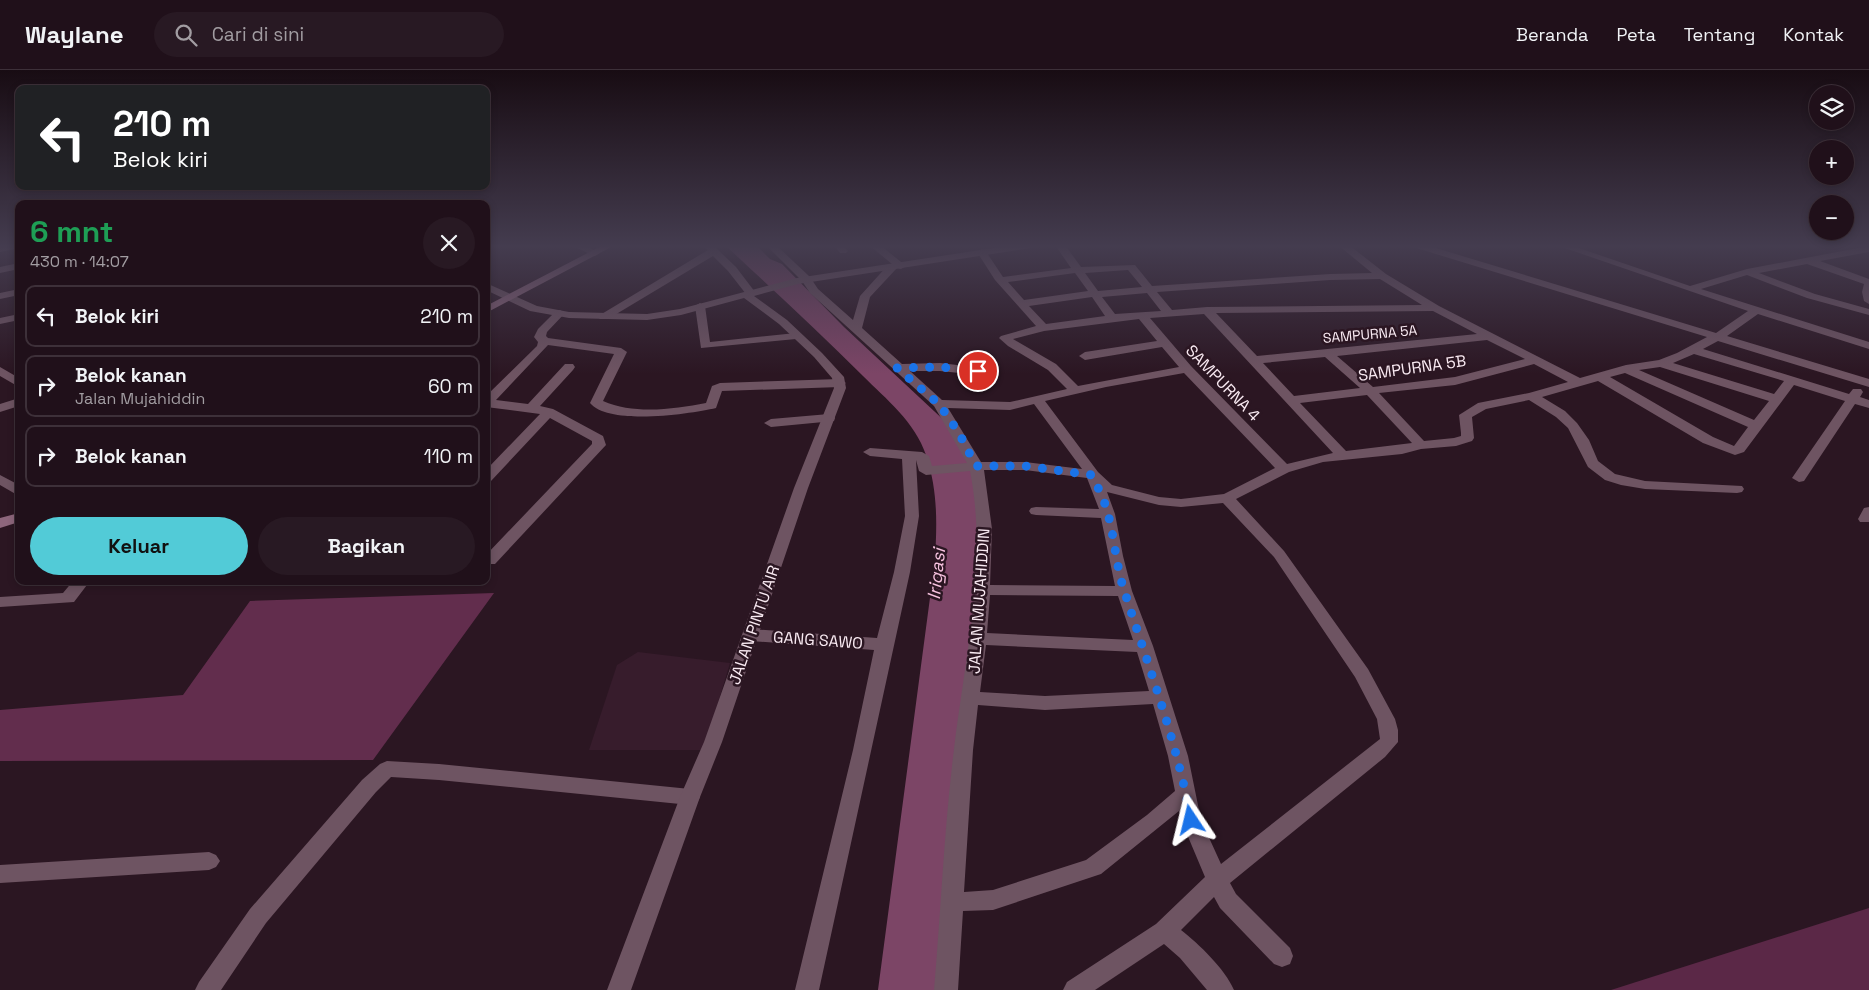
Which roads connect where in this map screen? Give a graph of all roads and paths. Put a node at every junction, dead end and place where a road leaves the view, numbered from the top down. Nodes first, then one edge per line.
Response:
1 (490, 288) edge
2 (528, 288) edge
3 (649, 288) edge
4 (747, 288) edge
5 (767, 288) edge
6 (810, 288) edge
7 (873, 288) edge
8 (1008, 288) edge
9 (1091, 288) edge
10 (1177, 288) edge
11 (1402, 288) edge
12 (1557, 288) edge
13 (1687, 288) edge
14 (1694, 288) edge
15 (1788, 288) edge
16 (1868, 288) edge
17 (1690, 289) junction
18 (1151, 290) junction
19 (750, 292) junction
20 (15, 293) edge
21 (1096, 295) junction
22 (0, 296) edge
23 (509, 298) junction
24 (1869, 301) edge
25 (1021, 304) junction
26 (700, 306) junction
27 (490, 308) edge
28 (1435, 308) junction
29 (1207, 310) junction
30 (1755, 311) junction
31 (1869, 312) edge
32 (560, 313) junction
33 (1170, 314) junction
34 (1142, 316) junction
35 (604, 317) junction
36 (15, 318) edge
37 (1112, 318) junction
38 (0, 321) edge
39 (1043, 328) junction
40 (856, 330) junction
41 (796, 336) junction
42 (1488, 336) junction
43 (1718, 337) junction
44 (544, 341) junction
45 (1164, 343) junction
46 (1869, 346) edge
47 (1695, 350) junction
48 (1327, 353) junction
49 (1085, 356) dead end
50 (1254, 360) junction
51 (1536, 360) junction
52 (1661, 363) junction
53 (569, 367) dead end
54 (897, 368) junction
55 (1187, 369) junction
56 (1626, 369) junction
57 (0, 371) edge
58 (978, 371) dead end
59 (1600, 377) junction
60 (1867, 379) edge
61 (1791, 380) junction
62 (15, 381) edge
63 (1578, 382) junction
64 (840, 383) junction
65 (1369, 390) junction
66 (1076, 391) junction
67 (1531, 396) junction
68 (1852, 398) junction
69 (490, 399) edge
70 (1777, 399) junction
71 (1038, 400) junction
72 (1290, 400) junction
73 (15, 403) edge
74 (490, 403) edge
75 (939, 404) junction
76 (1869, 404) edge
77 (0, 408) edge
78 (531, 408) junction
79 (548, 412) junction
80 (829, 418) junction
81 (770, 424) dead end
82 (1756, 426) junction
83 (1421, 445) junction
84 (870, 452) dead end
85 (909, 454) junction
86 (1342, 455) junction
87 (970, 467) junction
88 (1284, 469) junction
89 (490, 474) edge
90 (1092, 475) junction
91 (1799, 478) dead end
92 (0, 479) edge
93 (15, 489) edge
94 (1737, 489) dead end
95 (1227, 498) junction
96 (1036, 511) dead end
97 (1108, 514) junction
98 (15, 518) edge
99 (0, 523) edge
100 (490, 560) dead end
101 (79, 585) edge
102 (982, 590) junction
103 (1124, 591) junction
104 (0, 602) edge
105 (751, 635) junction
106 (978, 639) junction
107 (884, 645) junction
108 (1144, 646) junction
109 (1159, 697) junction
110 (970, 698) junction
111 (1186, 793) junction
112 (690, 797) junction
113 (209, 861) dead end
114 (0, 874) edge
115 (1216, 880) junction
116 (951, 902) junction
117 (1164, 931) junction
118 (1282, 956) dead end
119 (1082, 988) edge
120 (207, 990) edge
121 (619, 990) edge
122 (807, 990) edge
123 (946, 990) edge
124 (1222, 990) edge

1 - 23 street
2 - 23 main road
3 - 35 street
4 - 19 street
5 - 19 street
6 - 40 street, JALAN MUJAHIDDIN
7 - 40 street
8 - 25 street
9 - 21 street
10 - 18 street
11 - 28 street
12 - 43 street
13 - 17 street
14 - 17 street
15 - 31 street
16 - 24 street
17 - 30 street
18 - 21 street
18 - 33 street
19 - 26 street
19 - 41 street
20 - 22 street
21 - 25 street
21 - 37 street
23 - 27 main road
23 - 32 street
25 - 39 street
26 - 35 street
26 - 41 street
28 - 29 street
28 - 42 street
29 - 33 street
29 - 50 street
30 - 43 street
30 - 46 street
32 - 35 street
32 - 44 street
33 - 34 street
34 - 37 street
34 - 45 street, SAMPURNA 4
36 - 38 street
37 - 39 street
39 - 66 street
40 - 54 street, JALAN MUJAHIDDIN
41 - 64 street
42 - 48 street, SAMPURNA 5A
42 - 51 street
43 - 47 street
43 - 60 street
44 - 64 street
44 - 69 street
45 - 49 street
45 - 55 street, SAMPURNA 4
47 - 52 street
47 - 61 street
48 - 50 street, SAMPURNA 5A
48 - 65 street
50 - 72 street
51 - 63 street
51 - 65 street, SAMPURNA 5B
52 - 56 street
52 - 70 street
53 - 78 street
54 - 58 street
54 - 75 street, JALAN MUJAHIDDIN
55 - 66 street
55 - 88 street, SAMPURNA 4
56 - 59 street
56 - 82 street
57 - 62 street
59 - 63 street
59 - 82 street
60 - 68 street
61 - 68 street
61 - 70 street
63 - 67 street
64 - 80 street, JALAN PINTU AIR
65 - 72 street, SAMPURNA 5B
65 - 83 street
66 - 71 street
67 - 83 street
67 - 94 street
68 - 76 street
68 - 91 street
70 - 82 street
71 - 75 street
71 - 90 street
72 - 86 street
73 - 77 street
74 - 78 street
75 - 87 street, JALAN MUJAHIDDIN
78 - 79 street
79 - 89 street
79 - 100 street
80 - 81 street
80 - 105 street, JALAN PINTU AIR
83 - 86 street
84 - 85 street
85 - 87 street
85 - 107 street
86 - 88 street
87 - 90 street
87 - 102 street, JALAN MUJAHIDDIN
88 - 95 street
90 - 95 street
90 - 97 street
92 - 93 street
95 - 115 street
96 - 97 street
97 - 103 street
98 - 99 main road
101 - 104 street
102 - 103 street
102 - 106 street, JALAN MUJAHIDDIN
103 - 108 street
105 - 107 street, GANG SAWO
105 - 112 street, JALAN PINTU AIR
106 - 108 street
106 - 110 street, JALAN MUJAHIDDIN
107 - 122 street
108 - 109 street
109 - 110 street
109 - 111 street
110 - 116 street, JALAN MUJAHIDDIN
111 - 115 street
111 - 116 street
112 - 120 street
112 - 121 street, JALAN PINTU AIR
113 - 114 street
115 - 117 street
115 - 118 street
116 - 123 street, JALAN MUJAHIDDIN
117 - 119 street
117 - 124 street

